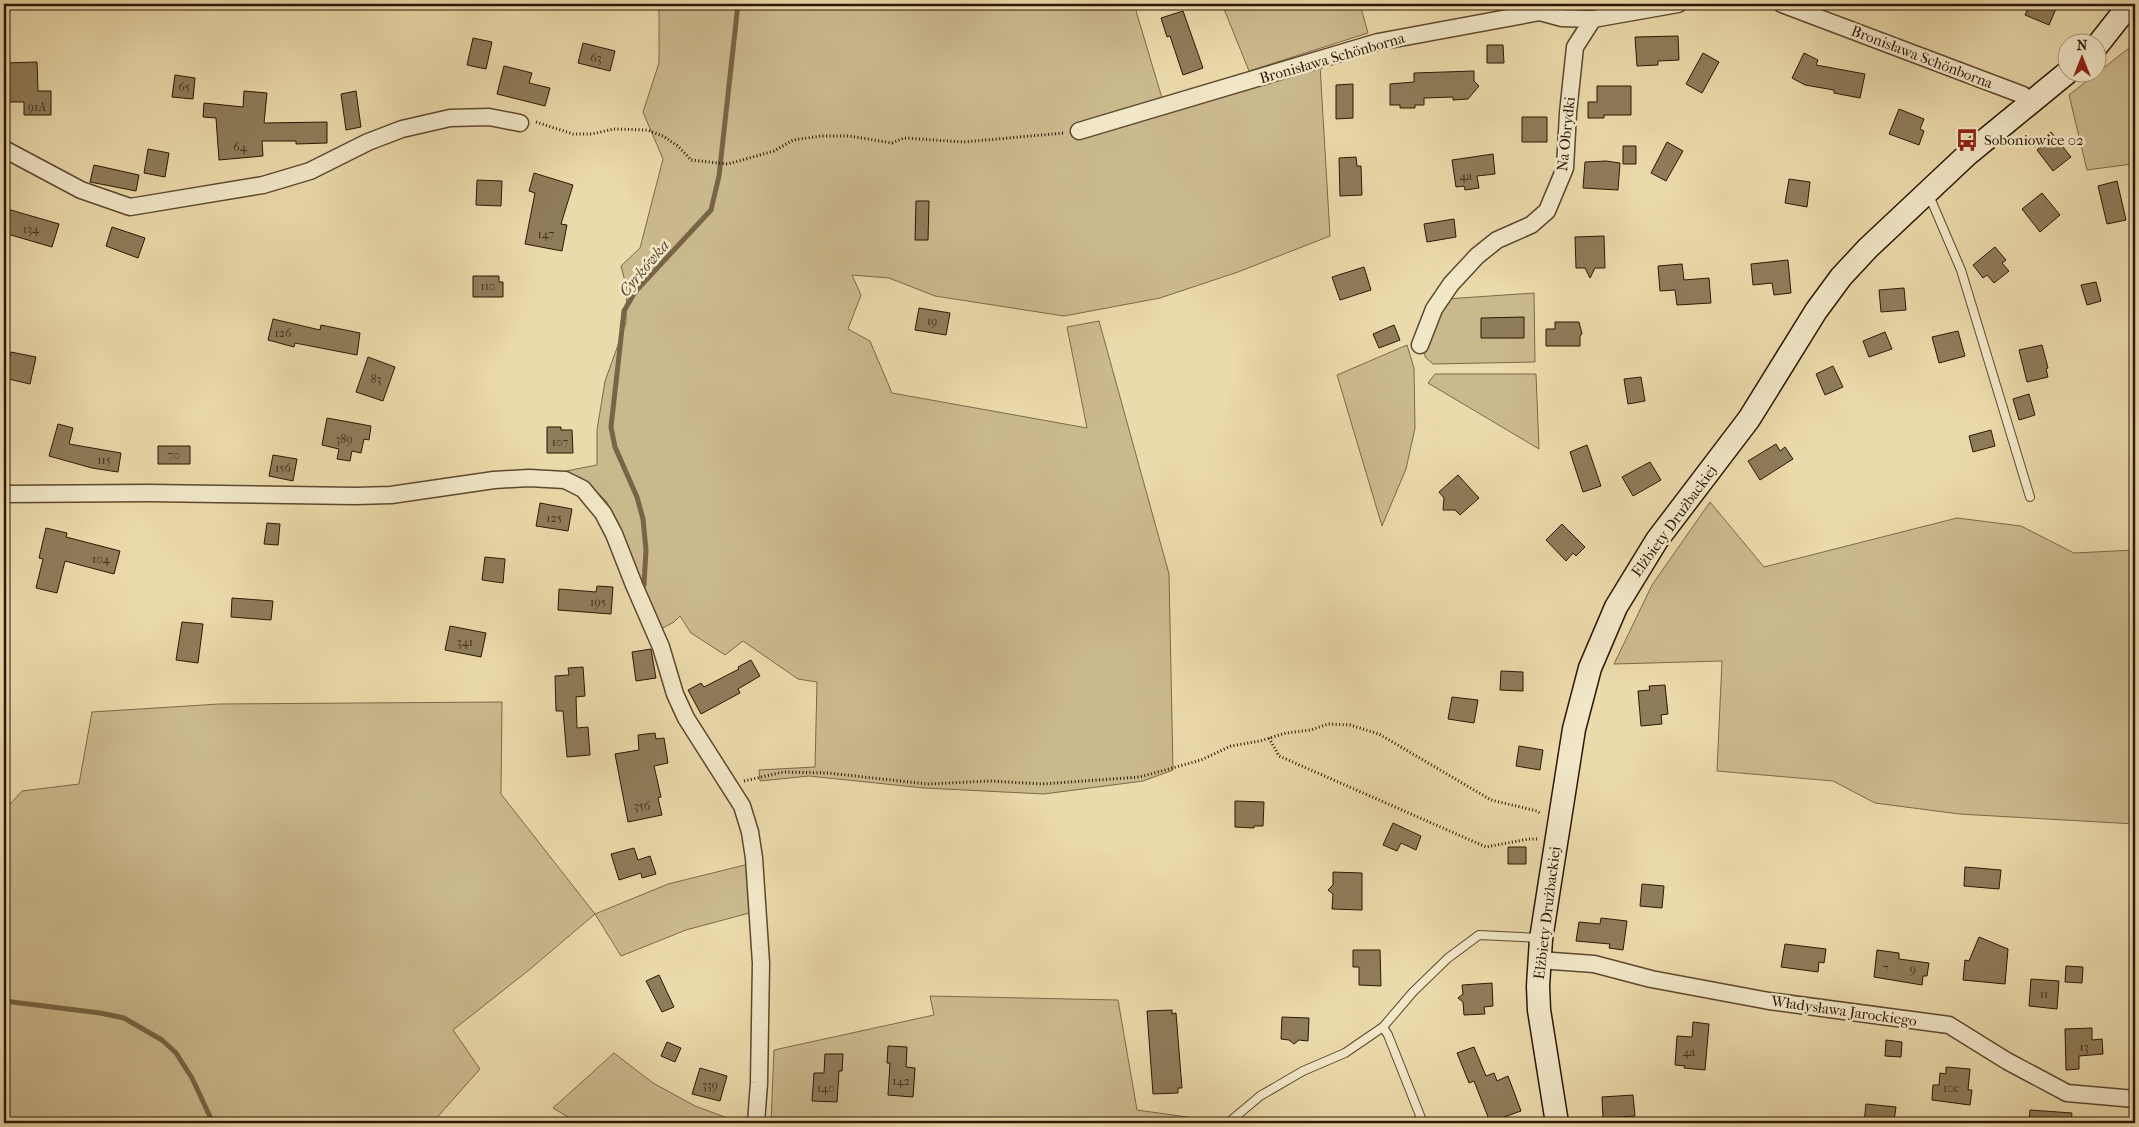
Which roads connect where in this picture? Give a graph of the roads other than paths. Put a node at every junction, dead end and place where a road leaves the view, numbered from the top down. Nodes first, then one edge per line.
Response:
1 (1678, 4) edge
2 (1782, 4) edge
3 (2130, 4) edge
4 (1594, 20) junction
5 (2106, 34) edge
6 (2056, 82) edge
7 (2031, 104) junction
8 (520, 123) road end
9 (1079, 131) road end
10 (4, 149) edge
11 (1927, 192) junction
12 (1420, 345) dead end
13 (4, 494) edge
14 (2030, 497) dead end
15 (1540, 949) junction
16 (1383, 1027) junction
17 (2135, 1099) edge
18 (756, 1123) edge
19 (1228, 1123) edge
20 (1423, 1123) edge
21 (1557, 1123) edge

1 - 4 street, Bronisława Schönborna
2 - 7 street, Bronisława Schönborna
3 - 5 street
4 - 9 street, Bronisława Schönborna
4 - 12 street, Na Obrydki
6 - 7 street, Elżbiety Drużbackiej
7 - 11 street, Elżbiety Drużbackiej
8 - 10 street
11 - 14 lane
11 - 15 street, Elżbiety Drużbackiej
13 - 18 street
15 - 16 lane
15 - 17 street, Władysława Jarockiego
15 - 21 street, Elżbiety Drużbackiej
16 - 19 lane
16 - 20 lane

